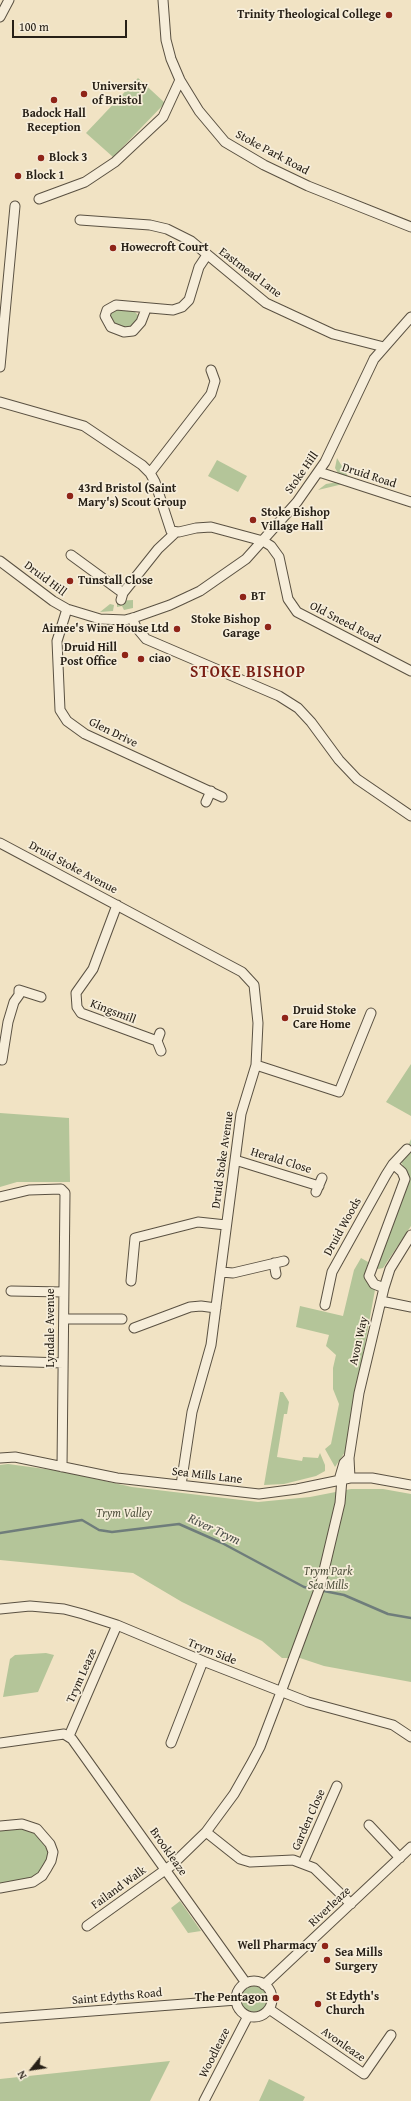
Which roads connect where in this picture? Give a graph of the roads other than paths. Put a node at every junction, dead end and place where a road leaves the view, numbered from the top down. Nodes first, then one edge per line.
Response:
1 (9, 0) edge
2 (163, 0) edge
3 (0, 17) edge
4 (180, 80) junction
5 (39, 199) dead end
6 (15, 206) dead end
7 (80, 220) dead end
8 (411, 227) edge
9 (207, 255) junction
10 (146, 309) dead end
11 (411, 317) edge
12 (384, 347) junction
13 (0, 367) edge
14 (211, 370) dead end
15 (0, 402) edge
16 (319, 472) junction
17 (150, 473) junction
18 (411, 502) edge
19 (174, 533) junction
20 (263, 541) junction
21 (70, 555) dead end
22 (0, 561) edge
23 (170, 605) joint
24 (67, 609) junction
25 (132, 618) junction
26 (411, 671) edge
27 (211, 791) junction
28 (222, 797) dead end
29 (206, 802) dead end
30 (411, 816) edge
31 (0, 843) edge
32 (117, 905) junction
33 (41, 996) dead end
34 (371, 1013) dead end
35 (3, 1032) edge
36 (161, 1051) dead end
37 (2, 1060) dead end
38 (256, 1065) junction
39 (407, 1149) dead end
40 (235, 1160) junction
41 (393, 1164) junction
42 (319, 1185) dead end
43 (0, 1197) edge
44 (226, 1225) junction
45 (411, 1235) edge
46 (284, 1261) dead end
47 (274, 1263) junction
48 (221, 1272) junction
49 (276, 1274) dead end
50 (131, 1281) dead end
51 (384, 1288) junction
52 (11, 1291) dead end
53 (63, 1292) junction
54 (380, 1301) junction
55 (325, 1305) dead end
56 (411, 1307) edge
57 (216, 1308) junction
58 (115, 1309) dead end
59 (139, 1316) dead end
60 (64, 1320) junction
61 (2, 1361) dead end
62 (63, 1363) junction
63 (0, 1458) edge
64 (62, 1466) junction
65 (344, 1479) junction
66 (181, 1485) junction
67 (411, 1485) edge
68 (0, 1609) edge
69 (117, 1625) junction
70 (203, 1662) junction
71 (281, 1692) junction
72 (69, 1736) junction
73 (411, 1736) edge
74 (0, 1743) edge
75 (171, 1743) dead end
76 (337, 1786) dead end
77 (369, 1825) dead end
78 (0, 1826) edge
79 (206, 1832) junction
80 (411, 1847) edge
81 (400, 1858) junction
82 (303, 1862) junction
83 (165, 1870) junction
84 (0, 1888) edge
85 (351, 1904) junction
86 (88, 1926) dead end
87 (246, 1983) junction
88 (264, 1985) junction
89 (236, 2000) junction
90 (269, 2009) junction
91 (248, 2016) junction
92 (0, 2018) edge
93 (391, 2035) dead end
94 (204, 2101) edge

1 - 3 street
2 - 4 street, Stoke Park Road
4 - 5 street
4 - 8 street, Stoke Park Road
6 - 13 street
7 - 9 street, Eastmead Lane
9 - 10 street
9 - 12 street, Eastmead Lane
11 - 12 street, Stoke Hill
12 - 16 street, Stoke Hill
14 - 17 street
15 - 17 street
16 - 18 street, Druid Road
16 - 20 street, Stoke Hill
17 - 19 street
19 - 20 street
19 - 21 street
20 - 23 street, Stoke Hill
20 - 26 street, Old Sneed Road
22 - 24 street, Druid Hill
23 - 25 street, Druid Hill
24 - 25 street, Druid Hill
24 - 27 street, Glen Drive
25 - 30 street
27 - 28 street, Glen Drive
27 - 29 street
31 - 32 street, Druid Stoke Avenue
32 - 36 street, Kingsmill
32 - 38 street, Druid Stoke Avenue
33 - 35 street
34 - 38 street
35 - 37 street
38 - 40 street, Druid Stoke Avenue
39 - 41 street, Druid Woods
40 - 42 street, Herald Close
40 - 44 street, Druid Stoke Avenue
41 - 51 street
41 - 55 street, Druid Woods
43 - 53 street, Lyndale Avenue
44 - 48 street, Druid Stoke Avenue
44 - 50 street
45 - 51 street, Avon Way
46 - 47 street
47 - 48 street
47 - 49 street
48 - 57 street, Druid Stoke Avenue
51 - 54 street, Avon Way
52 - 53 street
53 - 60 street, Lyndale Avenue
54 - 56 street
54 - 65 street, Avon Way
57 - 59 street
57 - 66 street, Druid Stoke Avenue
58 - 60 street
60 - 62 street, Lyndale Avenue
61 - 62 street
62 - 64 street, Lyndale Avenue
63 - 64 street, Sea Mills Lane
64 - 66 street, Sea Mills Lane
65 - 66 street, Sea Mills Lane
65 - 67 street, Sea Mills Lane
65 - 71 street, Avon Way
68 - 69 street, Trym Side
69 - 70 street, Trym Side
69 - 72 street, Trym Leaze
70 - 71 street, Trym Side
70 - 75 street
71 - 73 street, Trym Side
71 - 79 street, Failand Walk
72 - 74 street
72 - 83 street, Brookleaze
76 - 82 street, Garden Close
77 - 81 street
78 - 84 street
79 - 82 street
79 - 83 street, Failand Walk
80 - 81 street, Riverleaze
81 - 85 street, Riverleaze
82 - 85 street
83 - 86 street, Failand Walk
83 - 87 street, Brookleaze
85 - 88 street, Riverleaze
87 - 88 street
87 - 89 street
88 - 90 street
89 - 91 street
89 - 92 street, Saint Edyths Road
90 - 91 street
90 - 93 street, Avonleaze
91 - 94 street, Woodleaze

